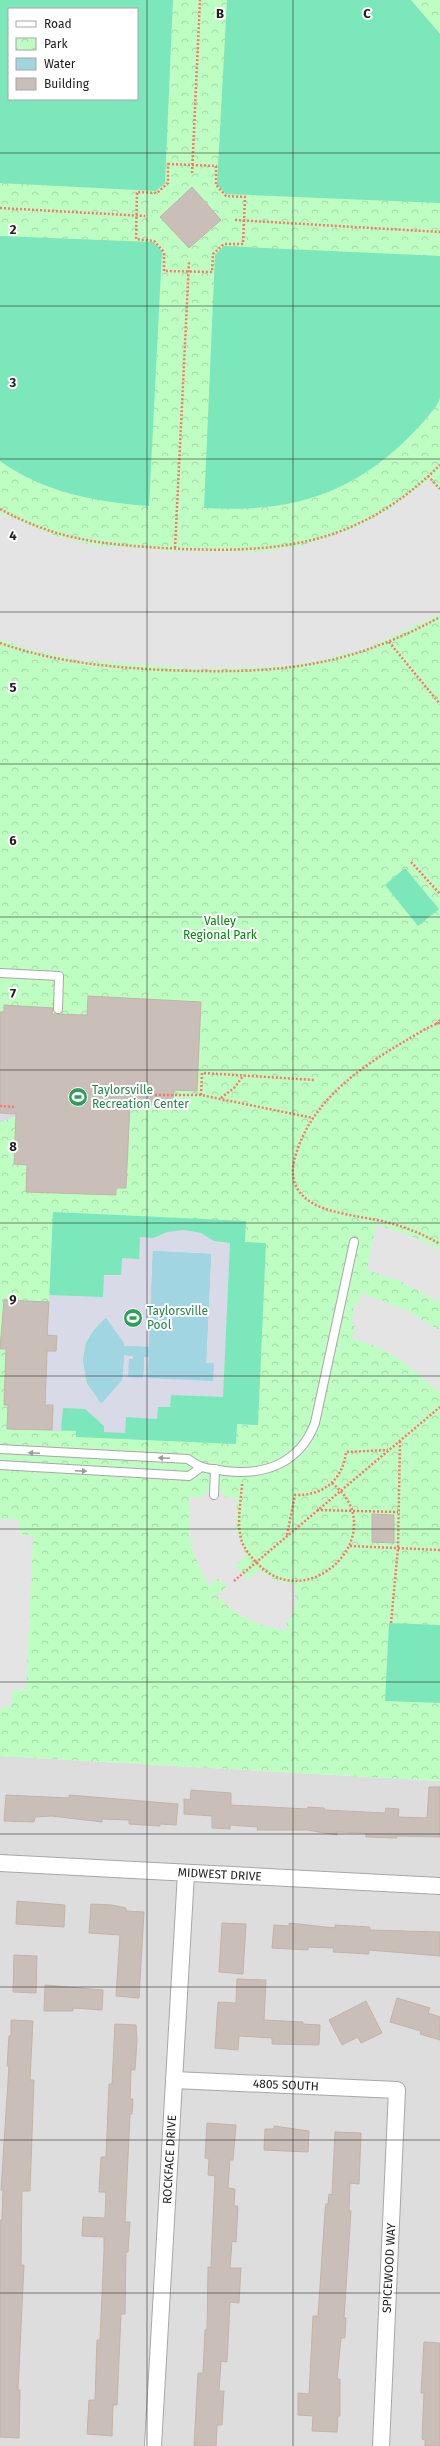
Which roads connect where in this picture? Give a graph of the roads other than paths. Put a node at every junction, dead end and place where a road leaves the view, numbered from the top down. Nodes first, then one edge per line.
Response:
1 (0, 974) edge
2 (58, 1009) dead end
3 (354, 1242) dead end
4 (0, 1449) edge
5 (0, 1465) edge
6 (200, 1468) junction
7 (215, 1469) junction
8 (214, 1495) dead end
9 (0, 1863) edge
10 (186, 1873) junction
11 (440, 1886) edge
12 (174, 2080) junction
13 (397, 2090) joint
14 (153, 2446) edge
15 (381, 2446) edge

1 - 2 lane
3 - 7 lane
6 -> 4 lane
5 -> 6 lane
6 - 7 lane
7 - 8 lane
9 - 10 street, MIDWEST DRIVE
10 - 11 street, MIDWEST DRIVE
10 - 12 street, ROCKFACE DRIVE
12 - 13 street, 4805 SOUTH
12 - 14 street, ROCKFACE DRIVE
13 - 15 street, SPICEWOOD WAY

